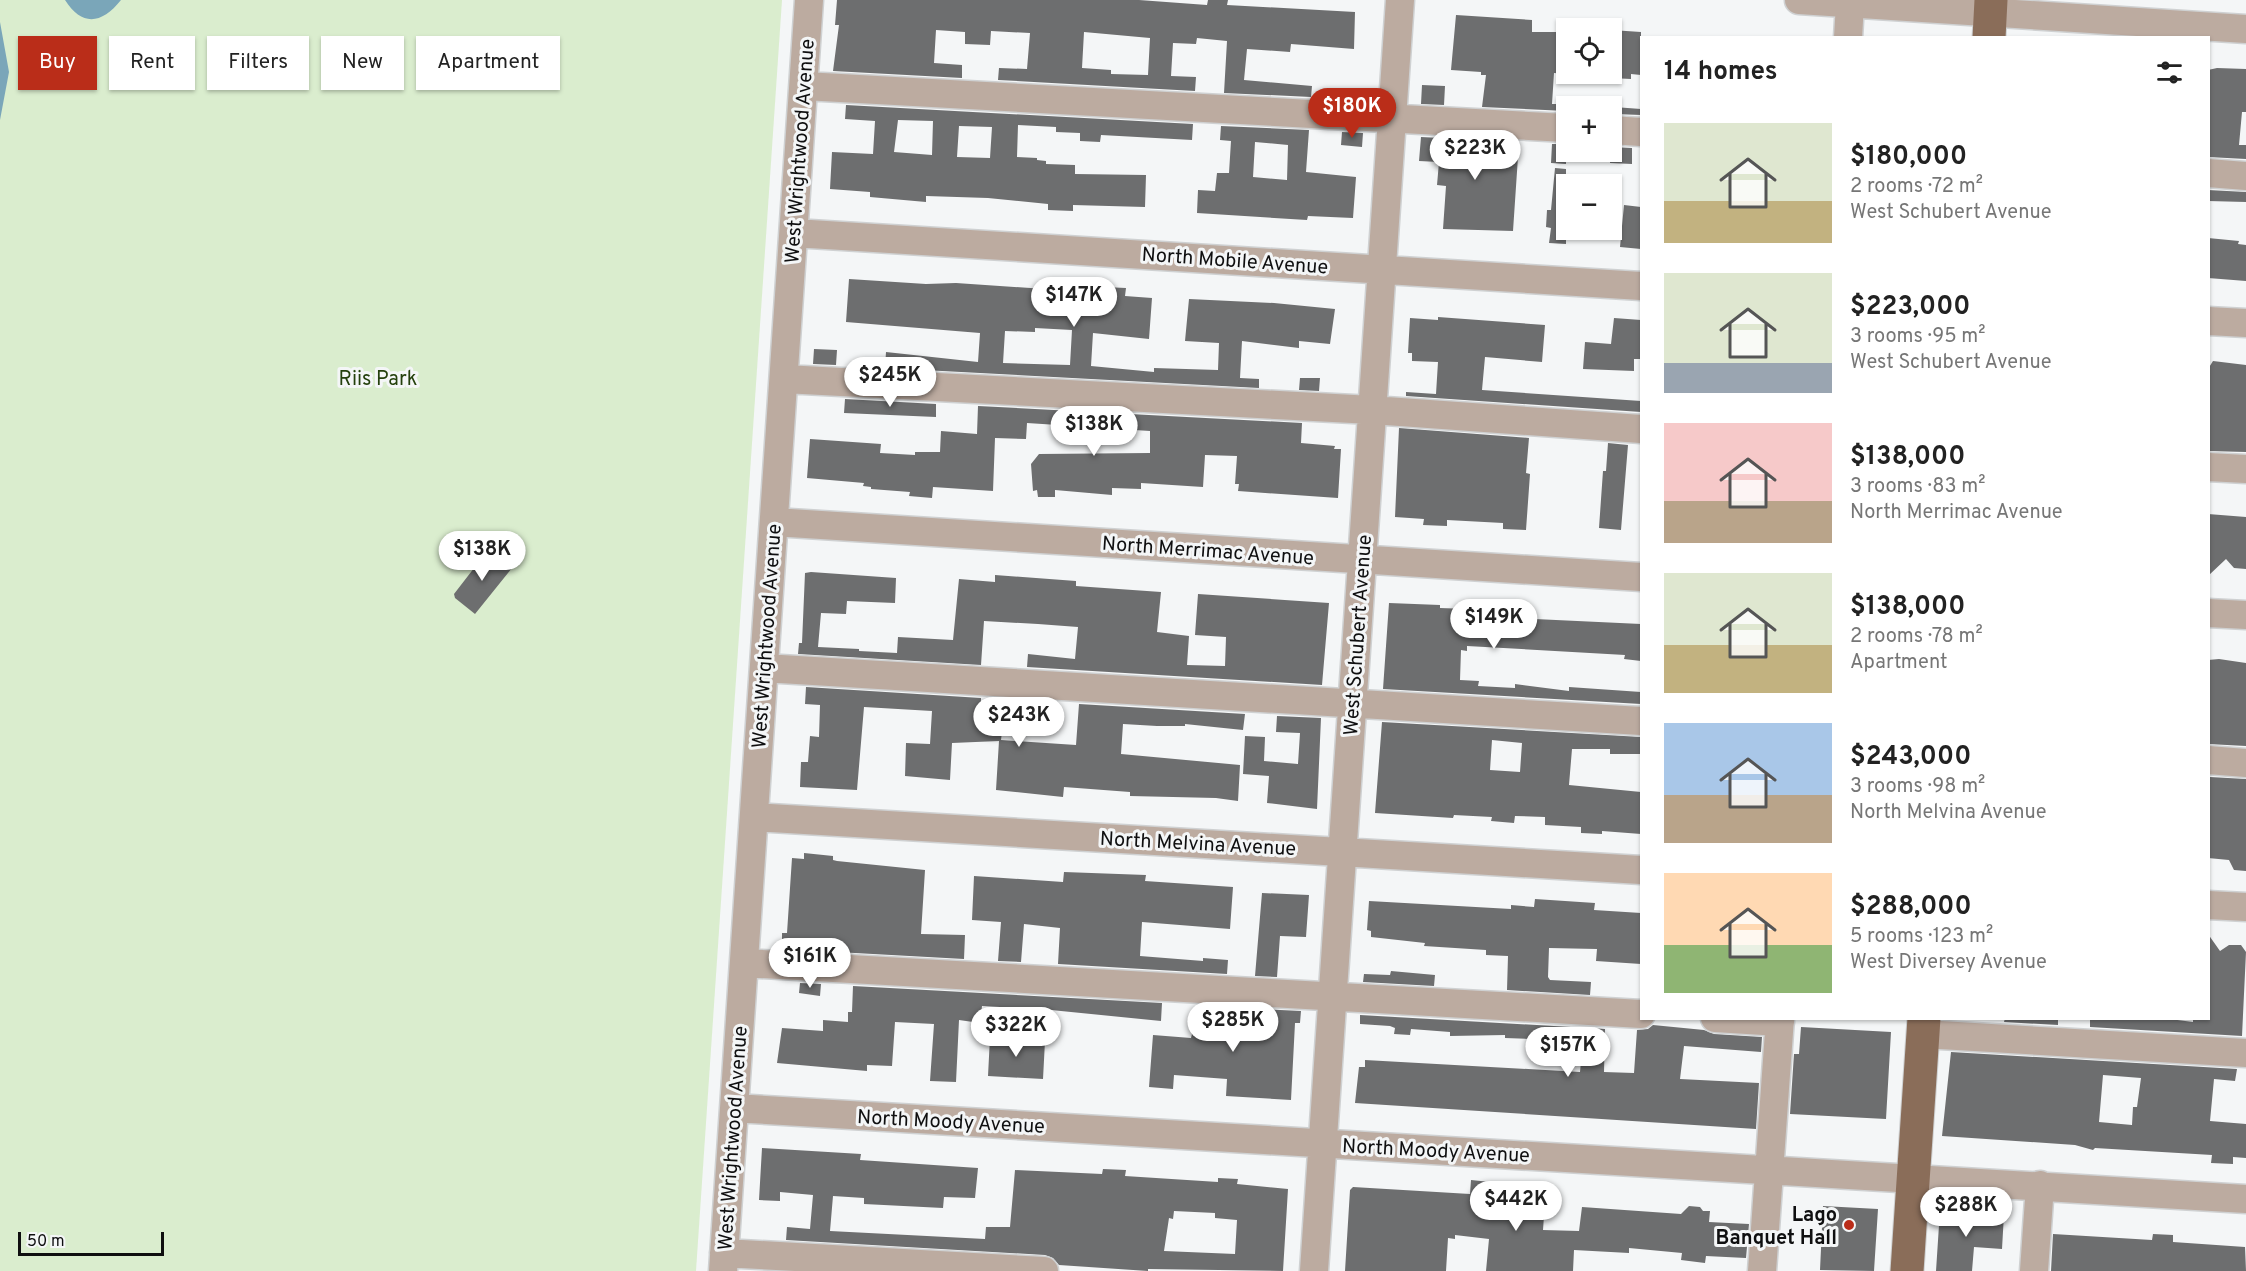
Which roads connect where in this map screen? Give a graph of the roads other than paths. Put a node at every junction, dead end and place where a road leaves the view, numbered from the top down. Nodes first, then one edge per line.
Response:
1 (809, 0) edge
2 (1400, 0) edge
3 (1799, 0) edge
4 (1850, 3) junction
5 (1990, 17) edge
6 (2145, 30) edge
7 (2246, 30) edge
8 (1848, 36) edge
9 (804, 86) junction
10 (1392, 118) junction
11 (1556, 127) edge
12 (1622, 131) edge
13 (1640, 132) edge
14 (2210, 174) edge
15 (2246, 176) edge
16 (794, 233) junction
17 (1382, 270) junction
18 (1640, 285) edge
19 (2210, 321) edge
20 (2246, 323) edge
21 (784, 379) junction
22 (1372, 410) junction
23 (1640, 429) edge
24 (2210, 467) edge
25 (2246, 469) edge
26 (774, 522) junction
27 (1362, 560) junction
28 (1640, 577) edge
29 (2210, 613) edge
30 (2246, 615) edge
31 (764, 668) junction
32 (1352, 704) junction
33 (1640, 721) edge
34 (2210, 760) edge
35 (2246, 762) edge
36 (754, 817) junction
37 (1342, 852) junction
38 (1640, 870) edge
39 (2210, 904) edge
40 (2246, 907) edge
41 (744, 963) junction
42 (1332, 995) junction
43 (1640, 1014) edge
44 (1780, 1020) edge
45 (1923, 1026) edge
46 (2246, 1053) edge
47 (734, 1108) junction
48 (1322, 1143) junction
49 (1769, 1169) junction
50 (1913, 1178) junction
51 (2040, 1185) junction
52 (2246, 1200) edge
53 (724, 1262) edge
54 (1044, 1271) edge
55 (1314, 1271) edge
56 (1762, 1271) edge
57 (1907, 1271) edge
58 (2034, 1271) edge

1 - 9 street, West Wrightwood Avenue
2 - 10 street, West Schubert Avenue
3 - 4 street
4 - 5 street
4 - 8 street
5 - 6 street
6 - 7 street
9 - 10 street
9 - 16 street, West Wrightwood Avenue
10 - 11 street
10 - 17 street, West Schubert Avenue
12 - 13 street
14 - 15 street
16 - 17 street, North Mobile Avenue
16 - 21 street, West Wrightwood Avenue
17 - 18 street, North Mobile Avenue
17 - 22 street, West Schubert Avenue
19 - 20 street
21 - 22 street
21 - 26 street, West Wrightwood Avenue
22 - 23 street
22 - 27 street, West Schubert Avenue
24 - 25 street
26 - 27 street, North Merrimac Avenue
26 - 31 street, West Wrightwood Avenue
27 - 28 street, North Merrimac Avenue
27 - 32 street, West Schubert Avenue
29 - 30 street
31 - 32 street
31 - 36 street, West Wrightwood Avenue
32 - 33 street
32 - 37 street, West Schubert Avenue
34 - 35 street
36 - 37 street, North Melvina Avenue
36 - 41 street, West Wrightwood Avenue
37 - 38 street, North Melvina Avenue
37 - 42 street, West Schubert Avenue
39 - 40 street
41 - 42 street
41 - 47 street, West Wrightwood Avenue
42 - 43 street
42 - 48 street, West Schubert Avenue
44 - 49 street
45 - 46 street
45 - 50 main road
47 - 48 street, North Moody Avenue
47 - 53 street, West Wrightwood Avenue
48 - 49 street, North Moody Avenue
48 - 55 street, West Schubert Avenue
49 - 50 street, North Moody Avenue
49 - 56 street
50 - 51 street, North Moody Avenue
50 - 57 main road
51 - 52 street, North Moody Avenue
51 - 58 street
53 - 54 street

